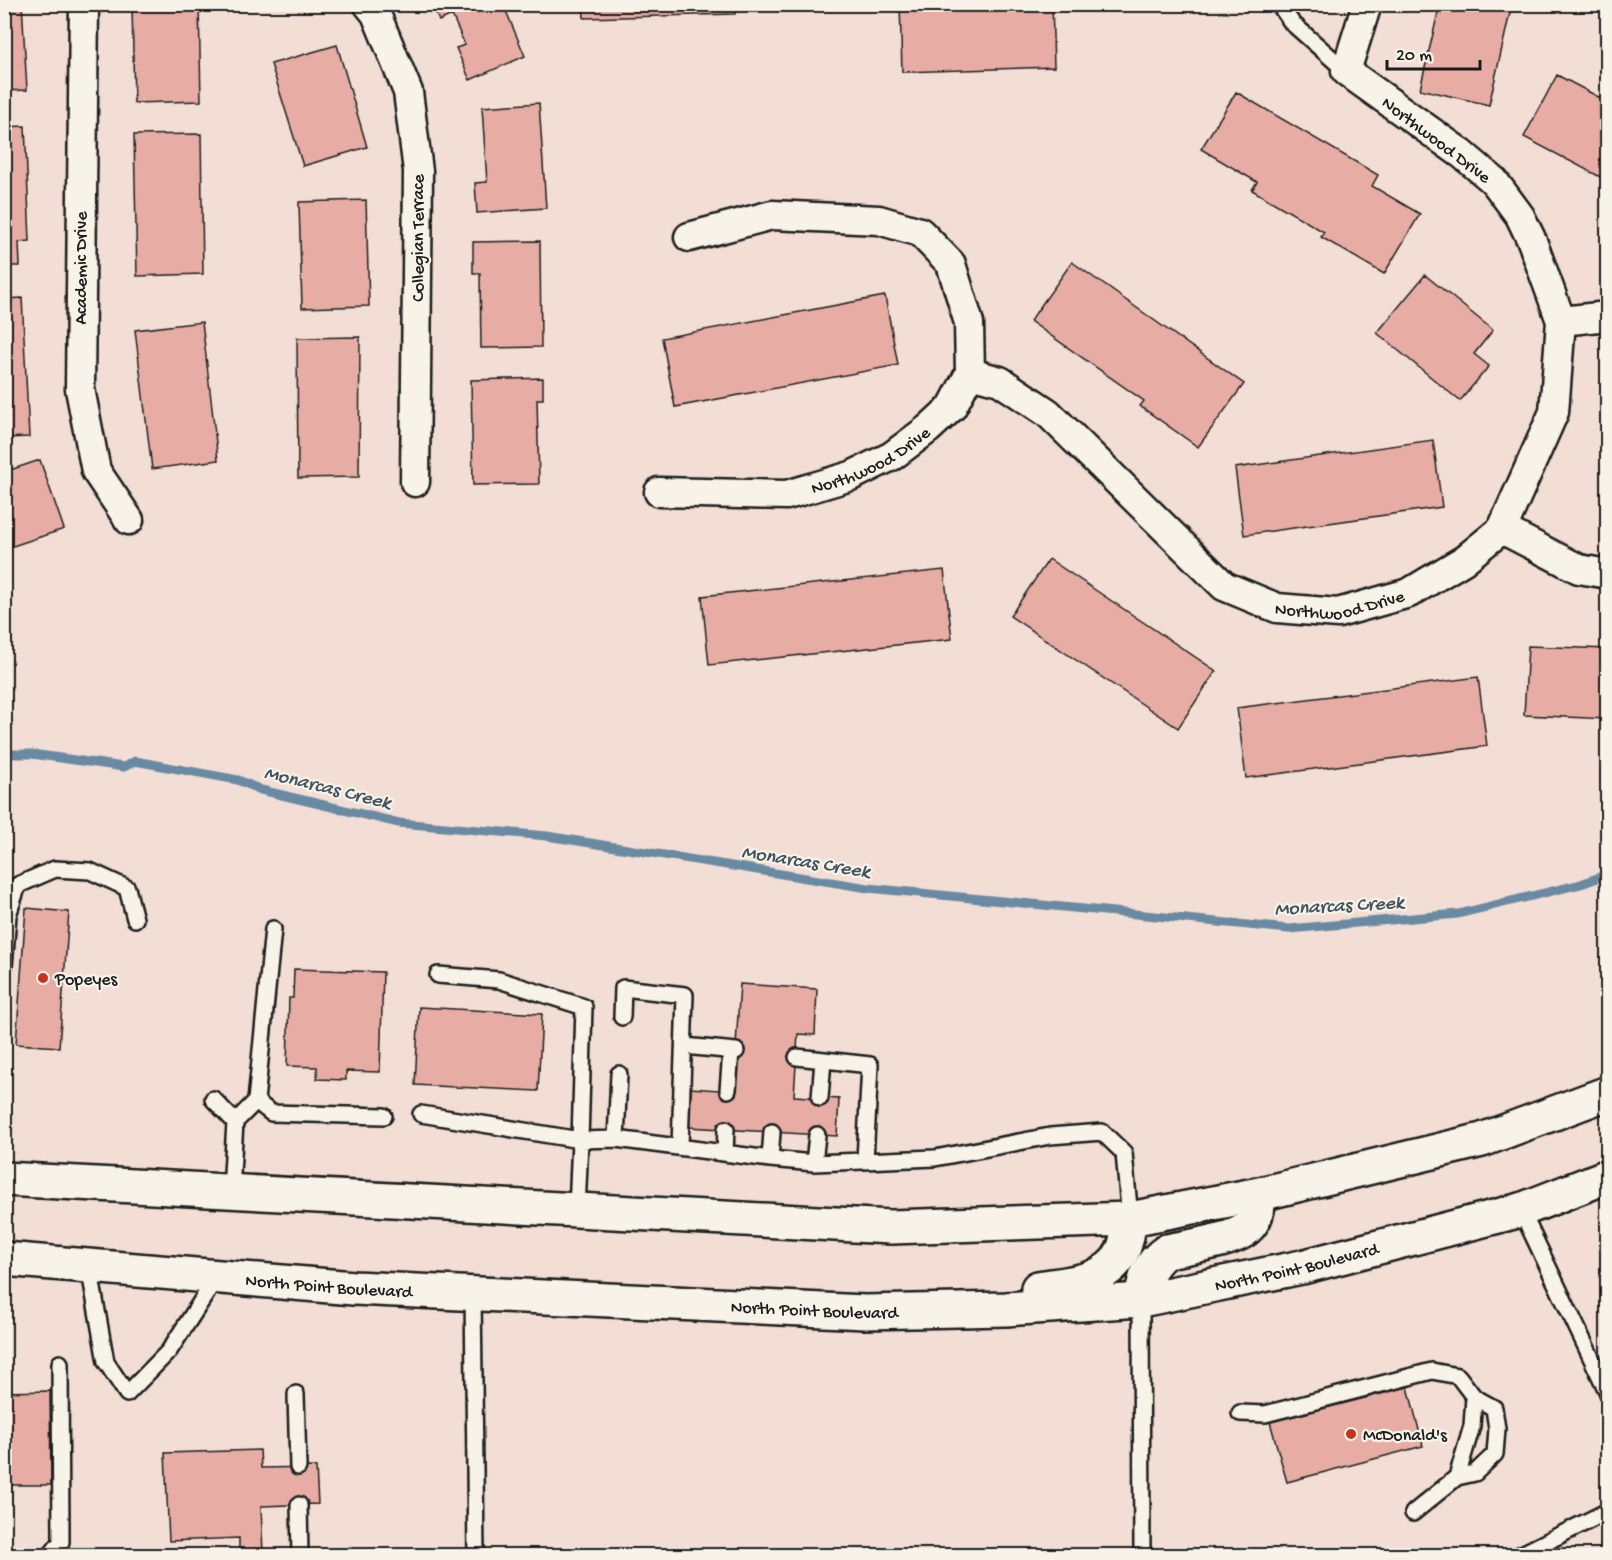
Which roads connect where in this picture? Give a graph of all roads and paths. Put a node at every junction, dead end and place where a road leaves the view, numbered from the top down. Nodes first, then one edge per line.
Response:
1 (84, 4) edge
2 (368, 4) edge
3 (1279, 4) edge
4 (1367, 4) edge
5 (1346, 71) junction
6 (689, 237) dead end
7 (1608, 316) edge
8 (1561, 321) junction
9 (970, 373) junction
10 (415, 482) dead end
11 (659, 492) dead end
12 (129, 520) dead end
13 (1502, 529) junction
14 (1608, 574) edge
15 (135, 919) dead end
16 (273, 929) dead end
17 (4, 967) edge
18 (438, 975) dead end
19 (622, 1017) dead end
20 (684, 1046) junction
21 (797, 1057) dead end
22 (823, 1060) junction
23 (619, 1074) dead end
24 (728, 1090) dead end
25 (1608, 1093) edge
26 (820, 1098) dead end
27 (213, 1099) dead end
28 (256, 1101) junction
29 (421, 1114) dead end
30 (384, 1116) dead end
31 (235, 1122) junction
32 (726, 1129) dead end
33 (772, 1132) dead end
34 (817, 1135) dead end
35 (616, 1139) junction
36 (580, 1140) junction
37 (680, 1147) junction
38 (725, 1153) junction
39 (770, 1159) junction
40 (865, 1160) junction
41 (814, 1163) junction
42 (1608, 1176) edge
43 (4, 1179) edge
44 (231, 1191) junction
45 (1260, 1194) junction
46 (576, 1210) junction
47 (1521, 1210) junction
48 (1130, 1219) junction
49 (4, 1259) edge
50 (89, 1266) junction
51 (218, 1277) junction
52 (473, 1294) junction
53 (1141, 1300) junction
54 (1006, 1310) junction
55 (60, 1363) dead end
56 (1608, 1393) edge
57 (296, 1394) dead end
58 (1474, 1397) junction
59 (1240, 1413) dead end
60 (298, 1467) dead end
61 (1456, 1476) junction
62 (299, 1505) dead end
63 (1608, 1511) edge
64 (1413, 1513) dead end
65 (50, 1556) edge
66 (300, 1556) edge
67 (476, 1556) edge
68 (1142, 1556) edge
69 (1518, 1556) edge

1 - 12 street, Academic Drive
2 - 10 street, Collegian Terrace
3 - 5 lane
4 - 5 street
5 - 8 street, Northwood Drive
6 - 9 street
7 - 8 street
8 - 13 street, Northwood Drive
9 - 11 street, Northwood Drive
9 - 13 street, Northwood Drive
13 - 14 street
15 - 17 lane
16 - 28 lane
18 - 36 lane
19 - 20 lane
20 - 24 lane
20 - 37 lane
21 - 22 lane
22 - 26 lane
22 - 40 lane
23 - 35 lane
25 - 45 main road
27 - 31 lane
28 - 30 lane
28 - 31 lane
29 - 36 lane
31 - 44 lane
32 - 38 lane
33 - 39 lane
34 - 41 lane
35 - 36 lane
35 - 37 lane
36 - 46 lane
37 - 38 lane
38 - 39 lane
39 - 41 lane
40 - 41 lane
40 - 48 lane
42 - 47 main road, North Point Boulevard
43 - 44 main road
44 - 46 main road
45 - 48 main road
45 - 53 main road
46 - 48 main road
47 - 53 main road, North Point Boulevard
47 - 56 lane
48 - 54 main road
49 - 50 main road, North Point Boulevard
50 - 51 main road, North Point Boulevard
50 - 51 lane
51 - 52 main road, North Point Boulevard
52 - 54 main road, North Point Boulevard
52 - 67 lane
53 - 54 main road, North Point Boulevard
53 - 68 lane
55 - 65 lane
57 - 60 lane
58 - 59 lane
58 - 61 lane
58 - 61 lane
61 - 64 lane
62 - 66 lane
63 - 69 lane

